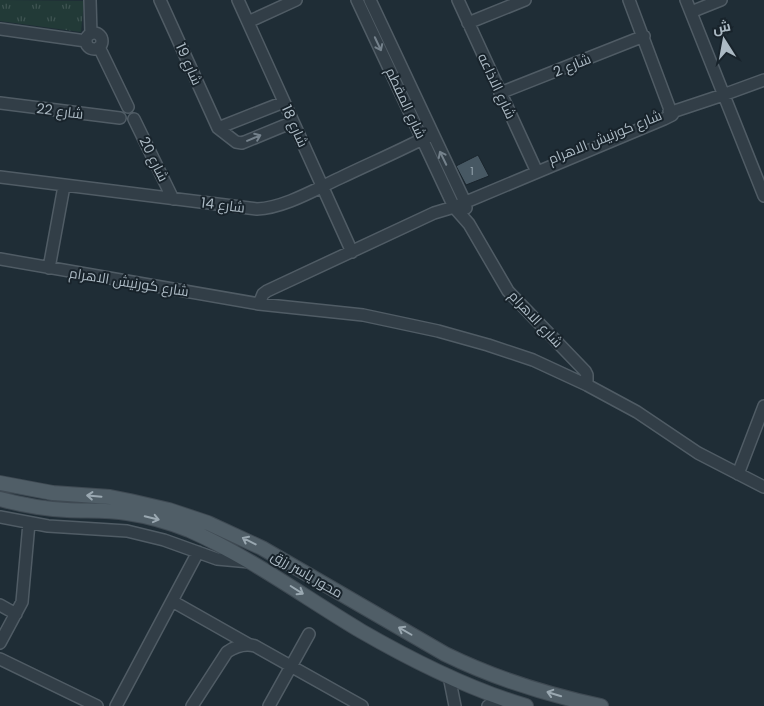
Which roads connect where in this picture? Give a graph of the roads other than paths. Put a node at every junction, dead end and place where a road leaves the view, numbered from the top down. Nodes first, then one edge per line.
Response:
1 (90, 0) edge
2 (160, 0) edge
3 (238, 0) edge
4 (296, 0) edge
5 (357, 0) edge
6 (370, 0) edge
7 (458, 0) edge
8 (525, 0) edge
9 (629, 0) edge
10 (686, 0) edge
11 (721, 0) edge
12 (690, 12) junction
13 (248, 22) junction
14 (468, 23) junction
15 (0, 30) edge
16 (644, 36) junction
17 (89, 38) junction
18 (764, 80) edge
19 (500, 93) junction
20 (724, 96) junction
21 (284, 102) junction
22 (0, 103) edge
23 (128, 106) junction
24 (672, 112) junction
25 (120, 118) junction
26 (134, 119) junction
27 (293, 122) junction
28 (218, 128) junction
29 (427, 137) junction
30 (535, 169) junction
31 (0, 177) edge
32 (64, 186) junction
33 (322, 186) junction
34 (764, 196) edge
35 (173, 199) junction
36 (457, 201) junction
37 (352, 252) junction
38 (0, 259) edge
39 (49, 268) junction
40 (259, 304) junction
41 (587, 385) junction
42 (764, 406) edge
43 (738, 474) junction
44 (0, 483) edge
45 (764, 488) edge
46 (0, 499) edge
47 (0, 517) edge
48 (29, 523) junction
49 (198, 552) junction
50 (251, 562) junction
51 (172, 601) junction
52 (0, 605) edge
53 (16, 614) junction
54 (309, 634) dead end
55 (0, 643) edge
56 (248, 644) junction
57 (0, 659) edge
58 (291, 667) junction
59 (449, 676) junction
60 (504, 699) junction
61 (97, 706) edge
62 (116, 706) edge
63 (192, 706) edge
64 (269, 706) edge
65 (362, 706) edge
66 (455, 706) edge
67 (488, 706) edge
68 (526, 706) edge
69 (601, 706) edge

1 - 17 street
2 - 28 street, شارع 19
3 - 13 street, شارع 18
4 - 13 street
5 -> 29 street, شارع المقطم
6 - 29 street, شارع المقطم
7 - 14 street, شارع الاذاعه
8 - 14 street
9 - 16 street
10 - 12 street
11 - 12 street
12 - 20 street
13 - 21 street, شارع 18
14 - 19 street, شارع الاذاعه
15 - 17 street
16 - 19 street, شارع 2
16 - 24 street
17 - 23 street
18 - 20 street
19 - 30 street, شارع الاذاعه
20 - 24 street
20 - 34 street
21 - 27 street, شارع 18
21 - 28 street
22 - 25 street, شارع 22
23 - 25 street
23 - 26 street
24 - 30 street, شارع كورنيش الاهرام
25 - 26 street
26 - 35 street, شارع 20
28 -> 27 street
27 - 33 street, شارع 18
29 - 33 street, شارع 14
29 - 36 street, شارع المقطم
30 - 36 street, شارع كورنيش الاهرام
31 - 32 street, شارع 14
32 - 35 street, شارع 14
32 - 39 street
33 - 35 street, شارع 14
33 - 37 street, شارع 18
36 - 37 street, شارع كورنيش الاهرام
36 - 41 street, شارع الاهرام
37 - 40 street, شارع كورنيش الاهرام
38 - 39 street, شارع كورنيش الاهرام
39 - 40 street, شارع كورنيش الاهرام
40 - 41 street, شارع كورنيش الاهرام
41 - 43 street, شارع كورنيش الاهرام
42 - 43 street
43 - 45 street, شارع كورنيش الاهرام
69 -> 44 main road, محور ياسر رزق
46 -> 50 main road, محور ياسر رزق
47 - 48 street
48 - 49 street
48 - 53 street
49 - 50 street
49 - 51 street
50 -> 59 main road, محور ياسر رزق
51 - 56 street
51 - 62 street
52 - 53 street
53 - 55 street
54 - 58 street
56 - 58 street
56 - 63 street
57 - 61 street
58 - 64 street
58 - 65 street
59 - 60 main road, محور ياسر رزق
59 - 66 street
60 - 67 street
60 - 68 main road, محور ياسر رزق

